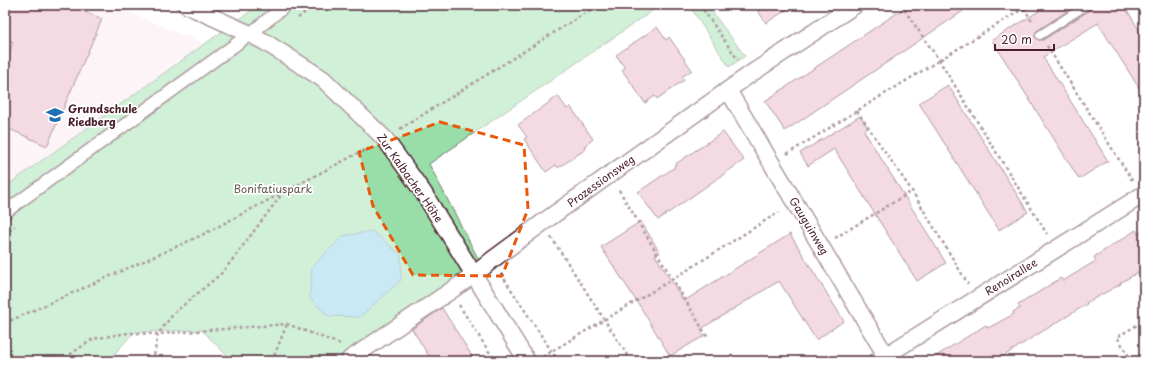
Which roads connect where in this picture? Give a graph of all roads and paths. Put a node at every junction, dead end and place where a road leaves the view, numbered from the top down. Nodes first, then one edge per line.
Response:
1 (186, 5) edge
2 (286, 5) edge
3 (315, 5) edge
4 (598, 5) edge
5 (700, 5) edge
6 (855, 5) edge
7 (901, 5) edge
8 (1029, 5) edge
9 (1087, 5) edge
10 (1024, 8) junction
11 (307, 11) dead end
12 (250, 34) junction
13 (1040, 35) junction
14 (939, 60) junction
15 (749, 75) junction
16 (728, 90) junction
17 (856, 111) junction
18 (385, 139) junction
19 (771, 164) junction
20 (610, 175) junction
21 (912, 191) junction
22 (283, 192) junction
23 (1143, 194) edge
24 (795, 203) junction
25 (5, 212) edge
26 (542, 224) junction
27 (821, 247) junction
28 (1056, 249) junction
29 (492, 260) junction
30 (474, 275) junction
31 (673, 279) junction
32 (450, 291) junction
33 (976, 299) junction
34 (604, 320) junction
35 (1144, 321) edge
36 (5, 323) edge
37 (288, 324) junction
38 (158, 334) junction
39 (708, 338) dead end
40 (552, 351) junction
41 (354, 357) edge
42 (884, 359) edge
43 (60, 361) edge
44 (153, 361) edge
45 (272, 361) edge
46 (495, 361) edge
47 (527, 361) edge
48 (539, 361) edge
49 (558, 361) edge
50 (631, 361) edge
51 (1132, 361) edge

1 - 12 street, Zur Kalbacher Höhe
2 - 12 street
3 - 11 path
4 - 18 path
5 - 15 path
6 - 15 street, Prozessionsweg
7 - 14 path
8 - 10 path
9 - 13 lane
10 - 13 path
10 - 14 path
12 - 18 street, Zur Kalbacher Höhe
12 - 25 street
13 - 23 path
14 - 17 path
14 - 28 path
15 - 16 street, Prozessionsweg
16 - 19 street, Gauguinweg
16 - 20 street, Prozessionsweg
17 - 19 path
17 - 21 path
18 - 22 path
18 - 30 street, Zur Kalbacher Höhe
19 - 24 street, Gauguinweg
20 - 26 street, Prozessionsweg
20 - 31 path
21 - 27 path
21 - 33 path
22 - 36 path
22 - 38 path
23 - 28 street, Renoirallee
24 - 27 street, Gauguinweg
24 - 31 path
26 - 29 street, Prozessionsweg
26 - 34 path
27 - 42 street, Gauguinweg
28 - 33 street, Renoirallee
29 - 30 street, Prozessionsweg
29 - 40 path
30 - 32 street, Prozessionsweg
30 - 47 street, Zur Kalbacher Höhe
31 - 34 path
31 - 39 path
32 - 41 street, Prozessionsweg
32 - 46 path
33 - 42 street, Renoirallee
34 - 40 path
34 - 50 path
35 - 51 path
37 - 38 path
37 - 41 path
37 - 45 path
38 - 43 path
38 - 44 path
40 - 48 path
40 - 49 path

